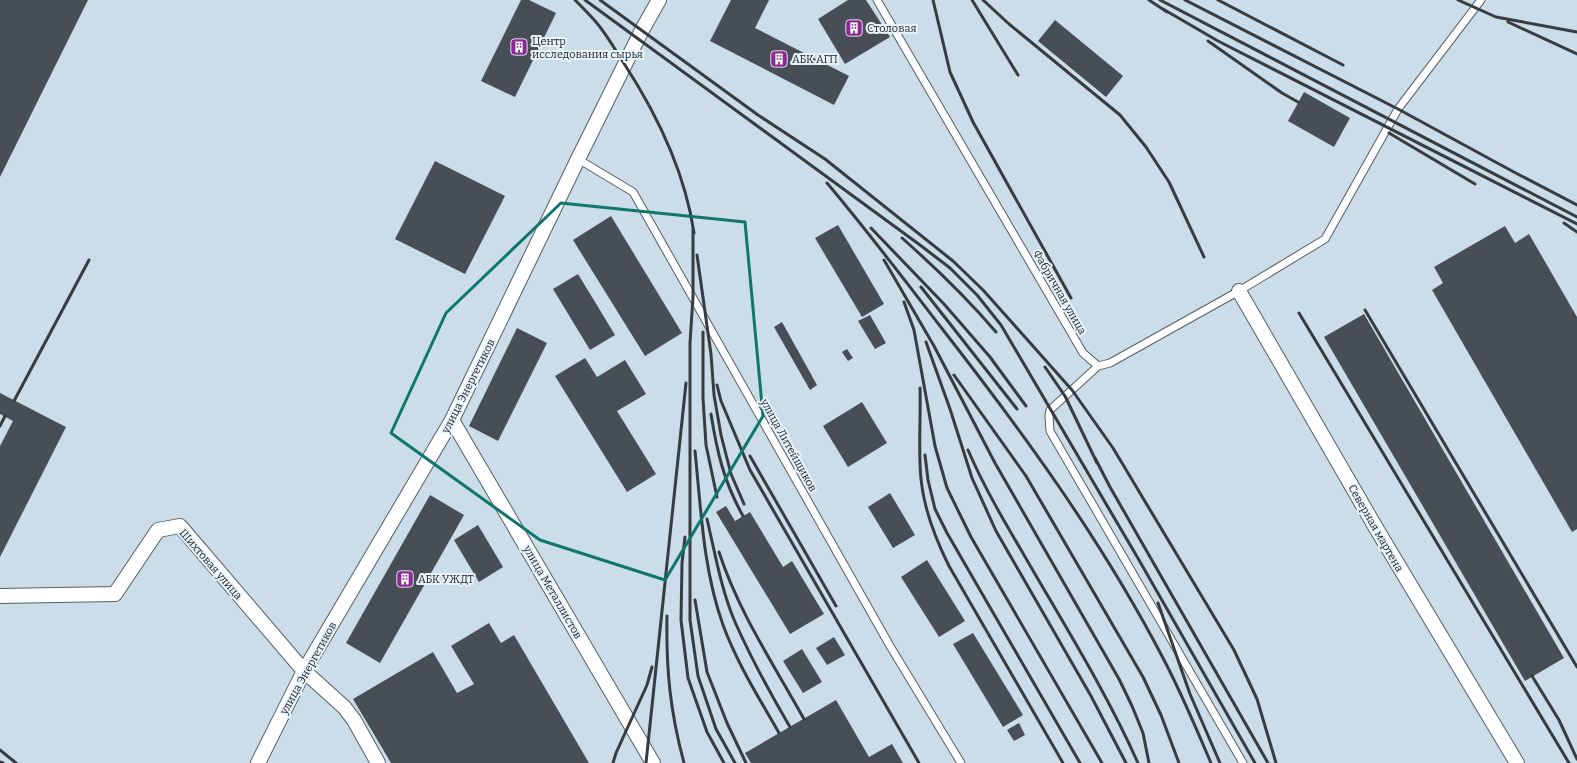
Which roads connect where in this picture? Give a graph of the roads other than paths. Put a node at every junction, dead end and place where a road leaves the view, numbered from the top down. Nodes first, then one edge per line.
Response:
1 (659, 0) edge
2 (877, 0) edge
3 (1481, 0) edge
4 (578, 159) junction
5 (1239, 291) junction
6 (1098, 366) junction
7 (452, 420) junction
8 (0, 596) edge
9 (304, 671) junction
10 (258, 763) edge
11 (378, 763) edge
12 (653, 763) edge
13 (960, 763) edge
14 (1242, 763) edge
15 (1517, 763) edge

1 - 4 street, улица Энергетиков
2 - 6 lane, Фабричная улица
3 - 5 lane
4 - 7 street, улица Энергетиков
4 - 13 lane, улица Литейщиков
5 - 6 lane
5 - 15 street, Северная мартена
6 - 14 lane
7 - 9 street, улица Энергетиков
7 - 12 street, улица Металлистов
8 - 9 street, Шихтовая улица
9 - 10 street, улица Энергетиков
9 - 11 street

